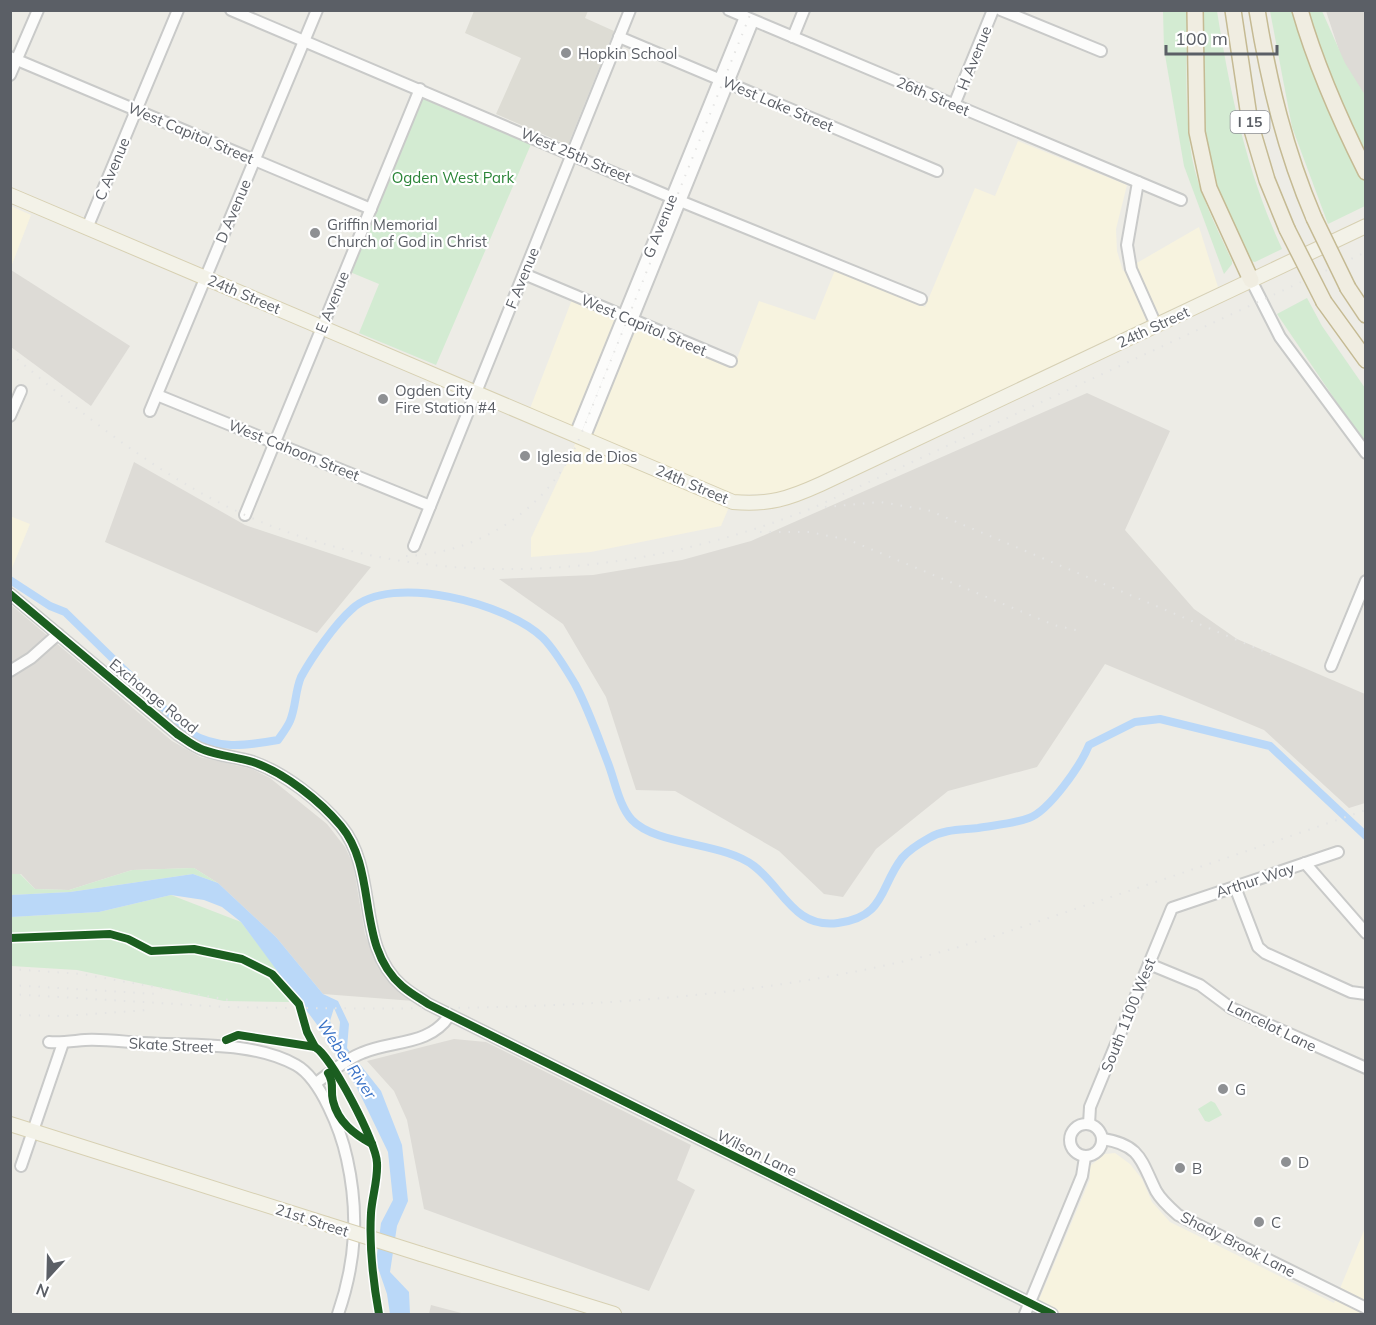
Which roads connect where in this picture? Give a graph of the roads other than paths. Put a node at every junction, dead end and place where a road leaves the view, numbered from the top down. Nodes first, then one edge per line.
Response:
1 (38, 10) edge
2 (178, 10) edge
3 (231, 10) edge
4 (317, 10) edge
5 (630, 10) edge
6 (729, 10) edge
7 (804, 10) edge
8 (993, 10) edge
9 (1001, 10) edge
10 (1195, 10) edge
11 (1233, 10) edge
12 (1257, 10) edge
13 (1300, 10) edge
14 (749, 19) junction
15 (619, 37) junction
16 (793, 37) junction
17 (304, 41) junction
18 (1101, 51) dead end
19 (14, 58) edge
20 (10, 75) edge
21 (724, 81) junction
22 (420, 89) junction
23 (954, 105) junction
24 (136, 110) junction
25 (572, 153) junction
26 (255, 160) junction
27 (937, 171) dead end
28 (1365, 172) edge
29 (1138, 182) junction
30 (10, 195) edge
31 (676, 199) junction
32 (1181, 200) dead end
33 (371, 209) junction
34 (1365, 226) edge
35 (87, 228) junction
36 (524, 274) junction
37 (205, 278) junction
38 (1251, 280) junction
39 (921, 299) dead end
40 (1365, 315) edge
41 (628, 317) junction
42 (1156, 325) junction
43 (322, 328) junction
44 (1365, 360) edge
45 (731, 362) dead end
46 (21, 391) dead end
47 (476, 393) junction
48 (157, 395) junction
49 (150, 411) dead end
50 (10, 416) edge
51 (580, 437) junction
52 (275, 442) junction
53 (1365, 453) edge
54 (430, 506) junction
55 (245, 515) dead end
56 (414, 546) dead end
57 (1365, 581) edge
58 (10, 594) edge
59 (58, 634) junction
60 (1331, 666) dead end
61 (10, 671) edge
62 (1338, 852) dead end
63 (1305, 863) junction
64 (1235, 887) junction
65 (1172, 908) joint
66 (1365, 933) edge
67 (1149, 964) junction
68 (1365, 994) edge
69 (449, 1016) junction
70 (49, 1042) dead end
71 (63, 1043) junction
72 (1365, 1068) edge
73 (316, 1083) junction
74 (10, 1124) edge
75 (1089, 1124) junction
76 (33, 1131) junction
77 (1103, 1139) junction
78 (1085, 1157) junction
79 (21, 1166) dead end
80 (1030, 1303) junction
81 (1365, 1308) edge
82 (338, 1314) edge
83 (615, 1314) edge
84 (1025, 1314) edge
85 (1052, 1314) edge

1 - 19 street
2 - 24 street, C Avenue
3 - 17 street, West 25th Street
4 - 17 street, D Avenue
5 - 15 street, F Avenue
6 - 14 street, 26th Street
7 - 16 street
8 - 23 street, H Avenue
9 - 18 street
10 - 38 highway
11 - 44 highway, I 15, bridge
12 - 40 highway, I 15, bridge
13 - 28 highway
14 - 16 street, 26th Street
14 - 21 street, G Avenue
15 - 21 street, West Lake Street
15 - 25 street, F Avenue
16 - 23 street, 26th Street
17 - 22 street, West 25th Street
17 - 26 street, D Avenue
19 - 20 street
19 - 24 street, West Capitol Street
21 - 27 street, West Lake Street
21 - 31 street, G Avenue
22 - 25 street, West 25th Street
22 - 33 street, E Avenue
23 - 29 street, 26th Street
24 - 26 street, West Capitol Street
24 - 35 street, C Avenue
25 - 31 street, West 25th Street
25 - 36 street, F Avenue
26 - 33 street, West Capitol Street
26 - 37 street, D Avenue
29 - 32 street, 26th Street
29 - 42 street
30 - 35 main road, 24th Street
31 - 39 street, West 25th Street
31 - 41 street, G Avenue
33 - 43 street, E Avenue
34 - 38 main road, 24th Street
35 - 37 main road, 24th Street
36 - 41 street, West Capitol Street
36 - 47 street, F Avenue
37 - 43 main road, 24th Street
37 - 48 street, D Avenue
38 - 42 main road, 24th Street
38 - 53 street
41 - 45 street, West Capitol Street
41 - 51 street, G Avenue
42 - 51 main road, 24th Street
43 - 47 main road, 24th Street
43 - 52 street, E Avenue
46 - 50 street
47 - 51 main road, 24th Street
47 - 54 street, F Avenue
48 - 49 street, D Avenue
48 - 52 street, West Cahoon Street
52 - 54 street, West Cahoon Street
52 - 55 street, E Avenue
54 - 56 street, F Avenue
57 - 60 street
58 - 59 street, Exchange Road
59 - 61 street
59 - 69 street, Exchange Road
62 - 63 street, Arthur Way
63 - 64 street, Arthur Way
63 - 66 street
64 - 65 street, Arthur Way
64 - 68 street
65 - 67 street, South 1100 West
67 - 72 street, Lancelot Lane
67 - 75 street, South 1100 West
69 - 73 street
69 - 80 street, Wilson Lane
70 - 71 street, Skate Street
71 - 73 street, Skate Street
71 - 76 street
73 - 82 street, Skate Street
74 - 76 main road, 21st Street
75 - 77 street
75 - 78 street
76 - 79 street
76 - 83 main road, 21st Street, bridge
77 - 78 street
77 - 81 street, Shady Brook Lane
78 - 80 street
80 - 84 street
80 - 85 street, Wilson Lane

